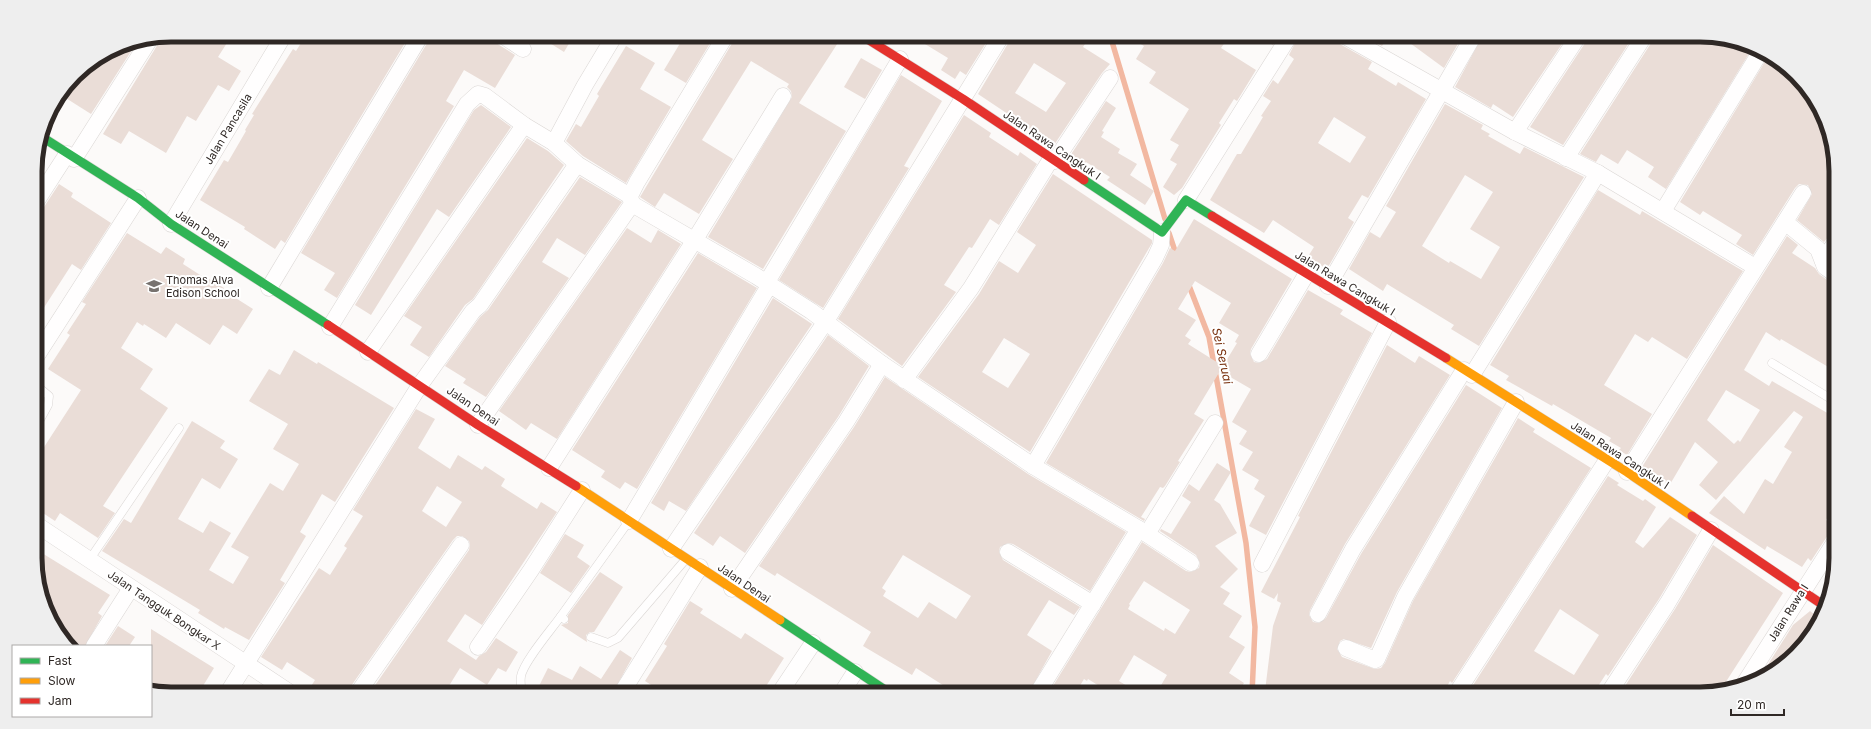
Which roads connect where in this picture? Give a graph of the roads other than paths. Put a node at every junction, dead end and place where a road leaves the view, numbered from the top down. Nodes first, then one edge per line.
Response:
1 (280, 42) edge
2 (417, 42) edge
3 (512, 42) edge
4 (612, 42) edge
5 (722, 42) edge
6 (872, 42) edge
7 (998, 42) edge
8 (1286, 42) edge
9 (1358, 42) edge
10 (1470, 42) edge
11 (1574, 42) edge
12 (1641, 42) edge
13 (147, 44) edge
14 (523, 49) dead end
15 (1758, 56) edge
16 (900, 59) junction
17 (1110, 78) dead end
18 (1440, 91) junction
19 (783, 96) dead end
20 (962, 99) junction
21 (524, 125) junction
22 (1515, 132) junction
23 (46, 140) edge
24 (554, 143) junction
25 (70, 157) junction
26 (1566, 158) junction
27 (1053, 160) junction
28 (577, 164) junction
29 (1598, 173) junction
30 (1803, 193) dead end
31 (42, 194) edge
32 (138, 198) junction
33 (631, 200) junction
34 (1186, 200) junction
35 (1662, 211) junction
36 (1785, 222) junction
37 (171, 224) junction
38 (1165, 227) junction
39 (694, 241) junction
40 (1829, 252) edge
41 (1823, 261) junction
42 (1755, 267) junction
43 (1829, 270) edge
44 (1307, 273) junction
45 (768, 283) junction
46 (1328, 286) junction
47 (269, 288) junction
48 (826, 321) junction
49 (1388, 322) junction
50 (330, 327) junction
51 (42, 348) edge
52 (368, 352) junction
53 (1259, 354) dead end
54 (1772, 363) dead end
55 (882, 364) junction
56 (1468, 372) junction
57 (904, 380) junction
58 (420, 385) junction
59 (42, 391) edge
60 (1829, 398) edge
61 (1516, 402) junction
62 (42, 416) edge
63 (1215, 424) dead end
64 (478, 425) junction
65 (179, 428) dead end
66 (1607, 460) junction
67 (1033, 466) junction
68 (549, 468) junction
69 (1627, 472) junction
70 (582, 490) junction
71 (629, 521) junction
72 (42, 528) edge
73 (1711, 530) junction
74 (1143, 532) junction
75 (461, 545) dead end
76 (671, 549) junction
77 (1829, 550) edge
78 (1008, 552) dead end
79 (686, 558) junction
80 (90, 559) junction
81 (1191, 563) dead end
82 (1262, 564) dead end
83 (700, 568) junction
84 (132, 588) junction
85 (732, 589) junction
86 (1802, 591) junction
87 (1821, 603) edge
88 (1093, 604) junction
89 (1318, 614) dead end
90 (591, 637) dead end
91 (813, 643) junction
92 (95, 645) edge
93 (478, 647) dead end
94 (1346, 648) dead end
95 (246, 664) junction
96 (855, 672) junction
97 (1748, 677) edge
98 (231, 687) edge
99 (281, 687) edge
100 (362, 687) edge
101 (521, 687) edge
102 (625, 687) edge
103 (784, 687) edge
104 (845, 687) edge
105 (880, 687) edge
106 (1041, 687) edge
107 (1461, 687) edge
108 (1613, 687) edge

1 - 37 street, Jalan Pancasila
2 - 47 street
3 - 14 street
4 - 24 street
5 - 33 street
6 - 16 street, Jalan Rawa Cangkuk I
7 - 20 street
8 - 34 street
9 - 18 street
10 - 18 street
11 - 22 street
12 - 26 street
13 - 25 street
15 - 35 street
16 - 20 street, Jalan Rawa Cangkuk I
16 - 45 street
17 - 27 street
18 - 22 street
18 - 46 street
19 - 39 street
20 - 27 street, Jalan Rawa Cangkuk I
20 - 48 street
21 - 24 street
21 - 50 street
21 - 52 street
22 - 26 street
23 - 25 street, Jalan Denai
24 - 28 street
25 - 31 street
25 - 32 street, Jalan Denai
26 - 29 street
27 - 38 street, Jalan Rawa Cangkuk I
27 - 57 street
28 - 33 street
28 - 58 street
29 - 35 street
29 - 56 street
30 - 36 street
32 - 37 street, Jalan Denai
32 - 51 street
33 - 39 street
33 - 64 street
34 - 38 street
34 - 44 street, Jalan Rawa Cangkuk I
35 - 42 street
36 - 41 street
36 - 42 street
37 - 47 street, Jalan Denai
38 - 67 street
39 - 45 street
39 - 68 street
40 - 41 street
41 - 43 street
42 - 69 street
44 - 46 street, Jalan Rawa Cangkuk I
44 - 53 street
45 - 48 street
45 - 71 street
46 - 49 street, Jalan Rawa Cangkuk I
47 - 50 street, Jalan Denai
48 - 55 street
48 - 76 street
49 - 56 street, Jalan Rawa Cangkuk I
49 - 82 street
50 - 52 street, Jalan Denai
52 - 58 street, Jalan Denai
54 - 60 lane
55 - 57 street
55 - 85 street
56 - 61 street, Jalan Rawa Cangkuk I
56 - 89 street
57 - 67 street
58 - 64 street, Jalan Denai
58 - 95 street
59 - 62 lane
61 - 66 street, Jalan Rawa Cangkuk I
61 - 94 street
63 - 74 street
64 - 68 street, Jalan Denai
65 - 80 lane
66 - 69 street, Jalan Rawa Cangkuk I
66 - 107 street
67 - 74 street
68 - 70 street, Jalan Denai
69 - 73 street, Jalan Rawa Cangkuk I
70 - 71 street, Jalan Denai
70 - 93 street
71 - 76 street, Jalan Denai
71 - 101 lane
72 - 80 street, Jalan Tangguk Bongkar X
73 - 86 street, Jalan Rawa Cangkuk I
73 - 108 street
74 - 81 street
74 - 88 street
75 - 100 street
76 - 79 street, Jalan Denai
77 - 86 street, Jalan Rawa I
78 - 88 street
79 - 83 street, Jalan Denai
79 - 90 lane
80 - 84 street, Jalan Tangguk Bongkar X
83 - 85 street, Jalan Denai
83 - 102 street
84 - 92 street
84 - 95 street, Jalan Tangguk Bongkar X
85 - 91 street, Jalan Denai
86 - 87 street, Jalan Rawa Cangkuk I
86 - 97 street, Jalan Rawa I
88 - 106 street
91 - 96 street, Jalan Denai
91 - 103 street
95 - 98 street
95 - 99 street, Jalan Tangguk Bongkar X
96 - 104 street
96 - 105 street, Jalan Denai

